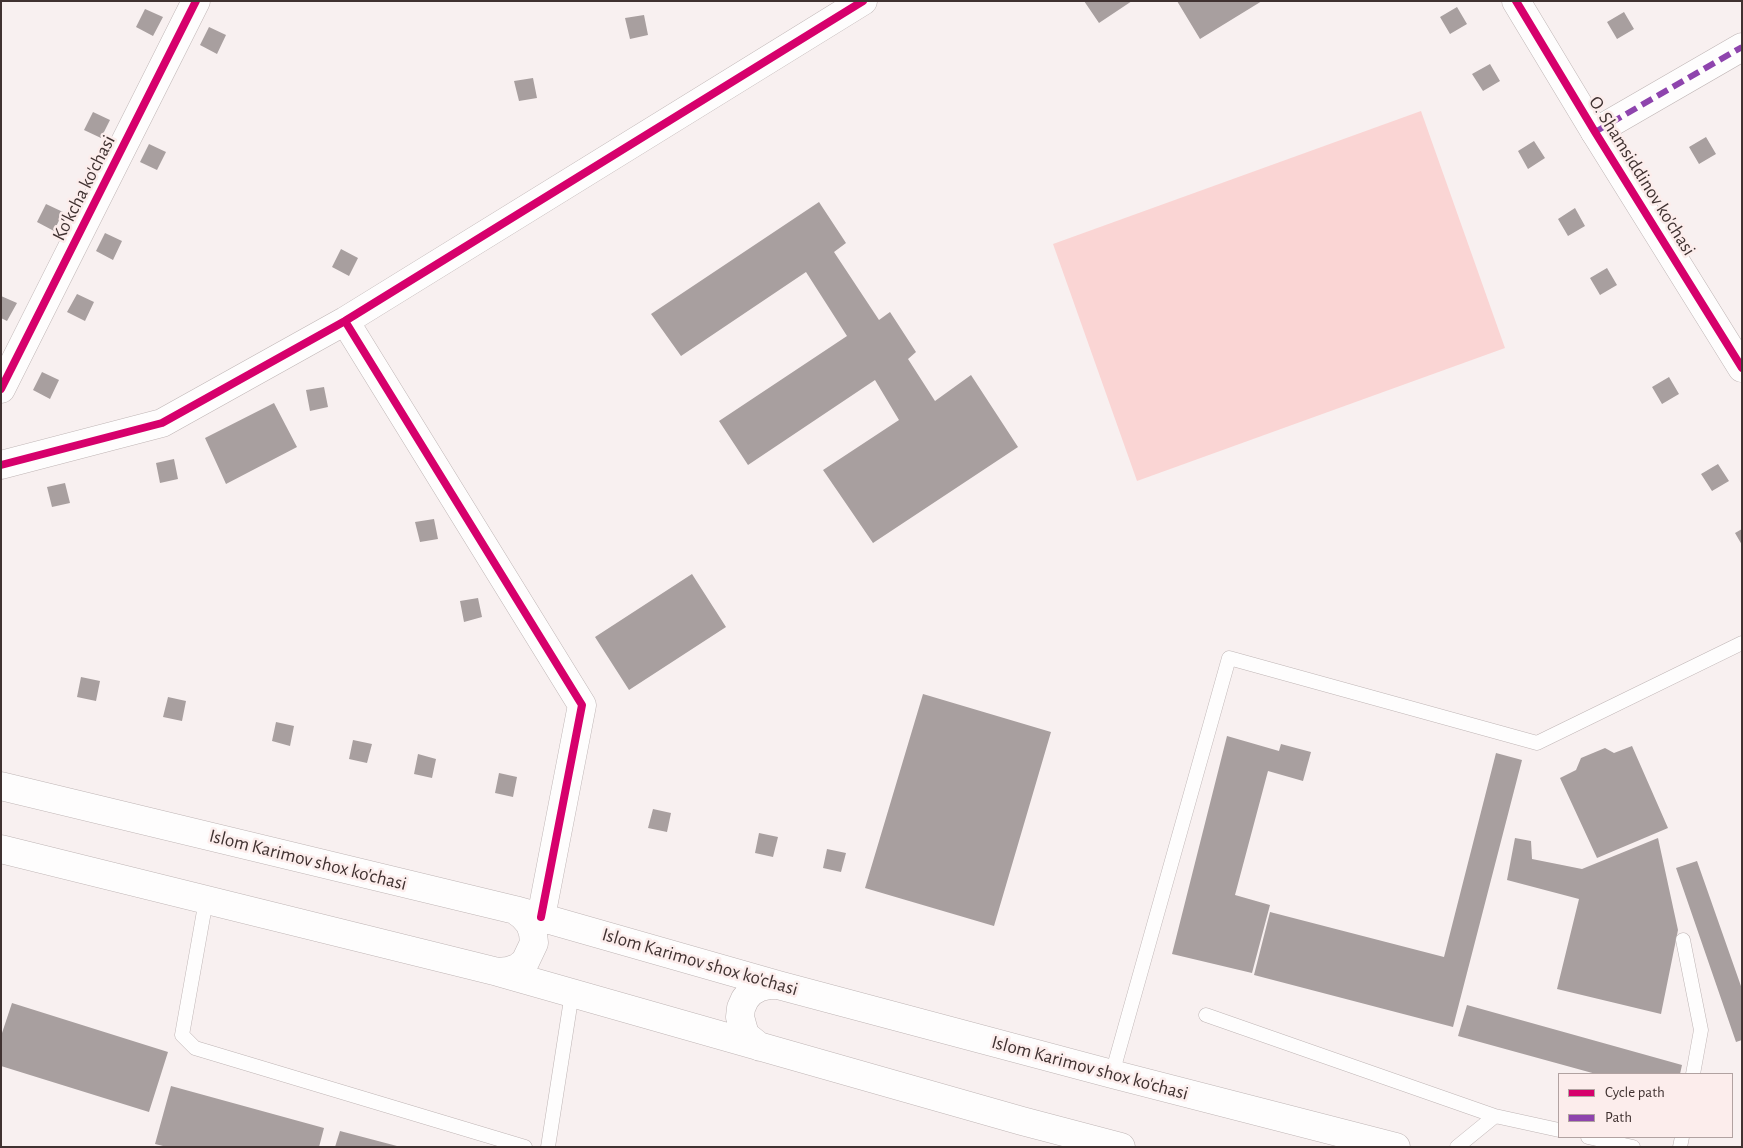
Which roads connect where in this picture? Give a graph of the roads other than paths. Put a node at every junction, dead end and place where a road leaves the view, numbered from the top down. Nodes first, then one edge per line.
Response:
1 (196, 1) edge
2 (863, 1) edge
3 (1516, 1) edge
4 (1742, 47) edge
5 (1595, 132) junction
6 (345, 321) junction
7 (1742, 368) edge
8 (1, 389) edge
9 (1, 465) edge
10 (1742, 643) edge
11 (1, 786) edge
12 (1, 849) edge
13 (206, 900) junction
14 (528, 914) junction
15 (1683, 940) dead end
16 (498, 972) junction
17 (778, 985) junction
18 (572, 993) junction
19 (1206, 1015) dead end
20 (760, 1047) junction
21 (1693, 1073) edge
22 (1112, 1074) junction
23 (1495, 1116) junction
24 (1558, 1130) edge
25 (1592, 1138) edge
26 (525, 1147) edge
27 (548, 1147) edge
28 (1121, 1147) edge
29 (1396, 1147) edge
30 (1457, 1147) edge
31 (1633, 1147) edge

1 - 8 main road, Ko'kcha ko'chasi
2 - 6 main road
3 - 5 main road, O. Shamsiddinov ko'chasi
4 - 5 main road
5 - 7 main road, O. Shamsiddinov ko'chasi
6 - 9 main road
6 - 14 main road
10 - 22 lane
11 - 14 main road, Islom Karimov shox ko'chasi
12 - 13 main road
13 - 16 main road
13 - 26 lane
14 - 16 main road
14 - 17 main road, Islom Karimov shox ko'chasi
15 - 21 lane
16 - 18 main road
17 - 20 main road
17 - 22 main road, Islom Karimov shox ko'chasi
18 - 20 main road
18 - 27 lane
19 - 23 lane
20 - 28 main road
22 - 29 main road, Islom Karimov shox ko'chasi
23 - 24 lane
23 - 30 lane
25 - 31 lane

